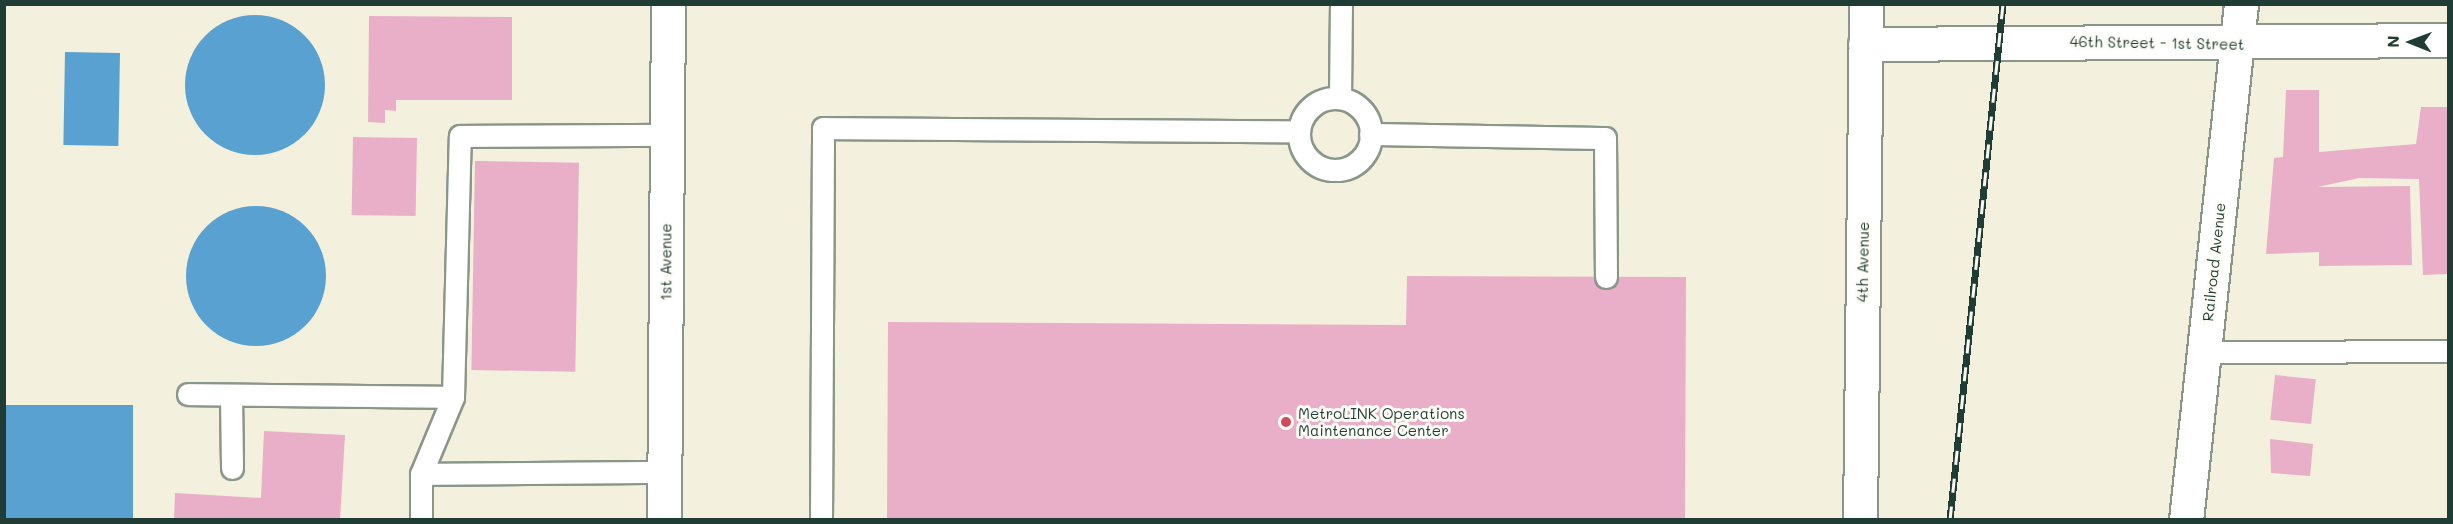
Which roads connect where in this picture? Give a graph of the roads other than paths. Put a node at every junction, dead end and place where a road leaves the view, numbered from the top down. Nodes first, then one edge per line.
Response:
1 (668, 4) edge
2 (1341, 4) edge
3 (1866, 4) edge
4 (2241, 4) edge
5 (2448, 40) edge
6 (1865, 44) junction
7 (2237, 45) junction
8 (1340, 98) junction
9 (1299, 131) junction
10 (1370, 134) junction
11 (667, 135) junction
12 (1606, 277) dead end
13 (2448, 351) edge
14 (2204, 352) junction
15 (188, 394) dead end
16 (231, 395) junction
17 (453, 397) junction
18 (232, 468) dead end
19 (664, 472) junction
20 (421, 474) junction
21 (421, 519) edge
22 (664, 519) edge
23 (821, 519) edge
24 (1860, 519) edge
25 (2186, 519) edge

1 - 11 street, 1st Avenue
2 - 8 lane
3 - 6 street, 4th Avenue
4 - 7 street, Railroad Avenue
5 - 7 street, 46th Street - 1st Street
6 - 7 street, 46th Street - 1st Street
6 - 24 street, 4th Avenue
7 - 14 street, Railroad Avenue
8 - 9 lane
8 - 10 lane
9 - 10 lane
9 - 23 lane
10 - 12 lane
11 - 17 lane
11 - 19 street, 1st Avenue
13 - 14 lane
14 - 25 street, Railroad Avenue
15 - 16 lane
16 - 17 lane
16 - 18 lane
17 - 20 lane
19 - 20 lane
19 - 22 street, 1st Avenue
20 - 21 lane

